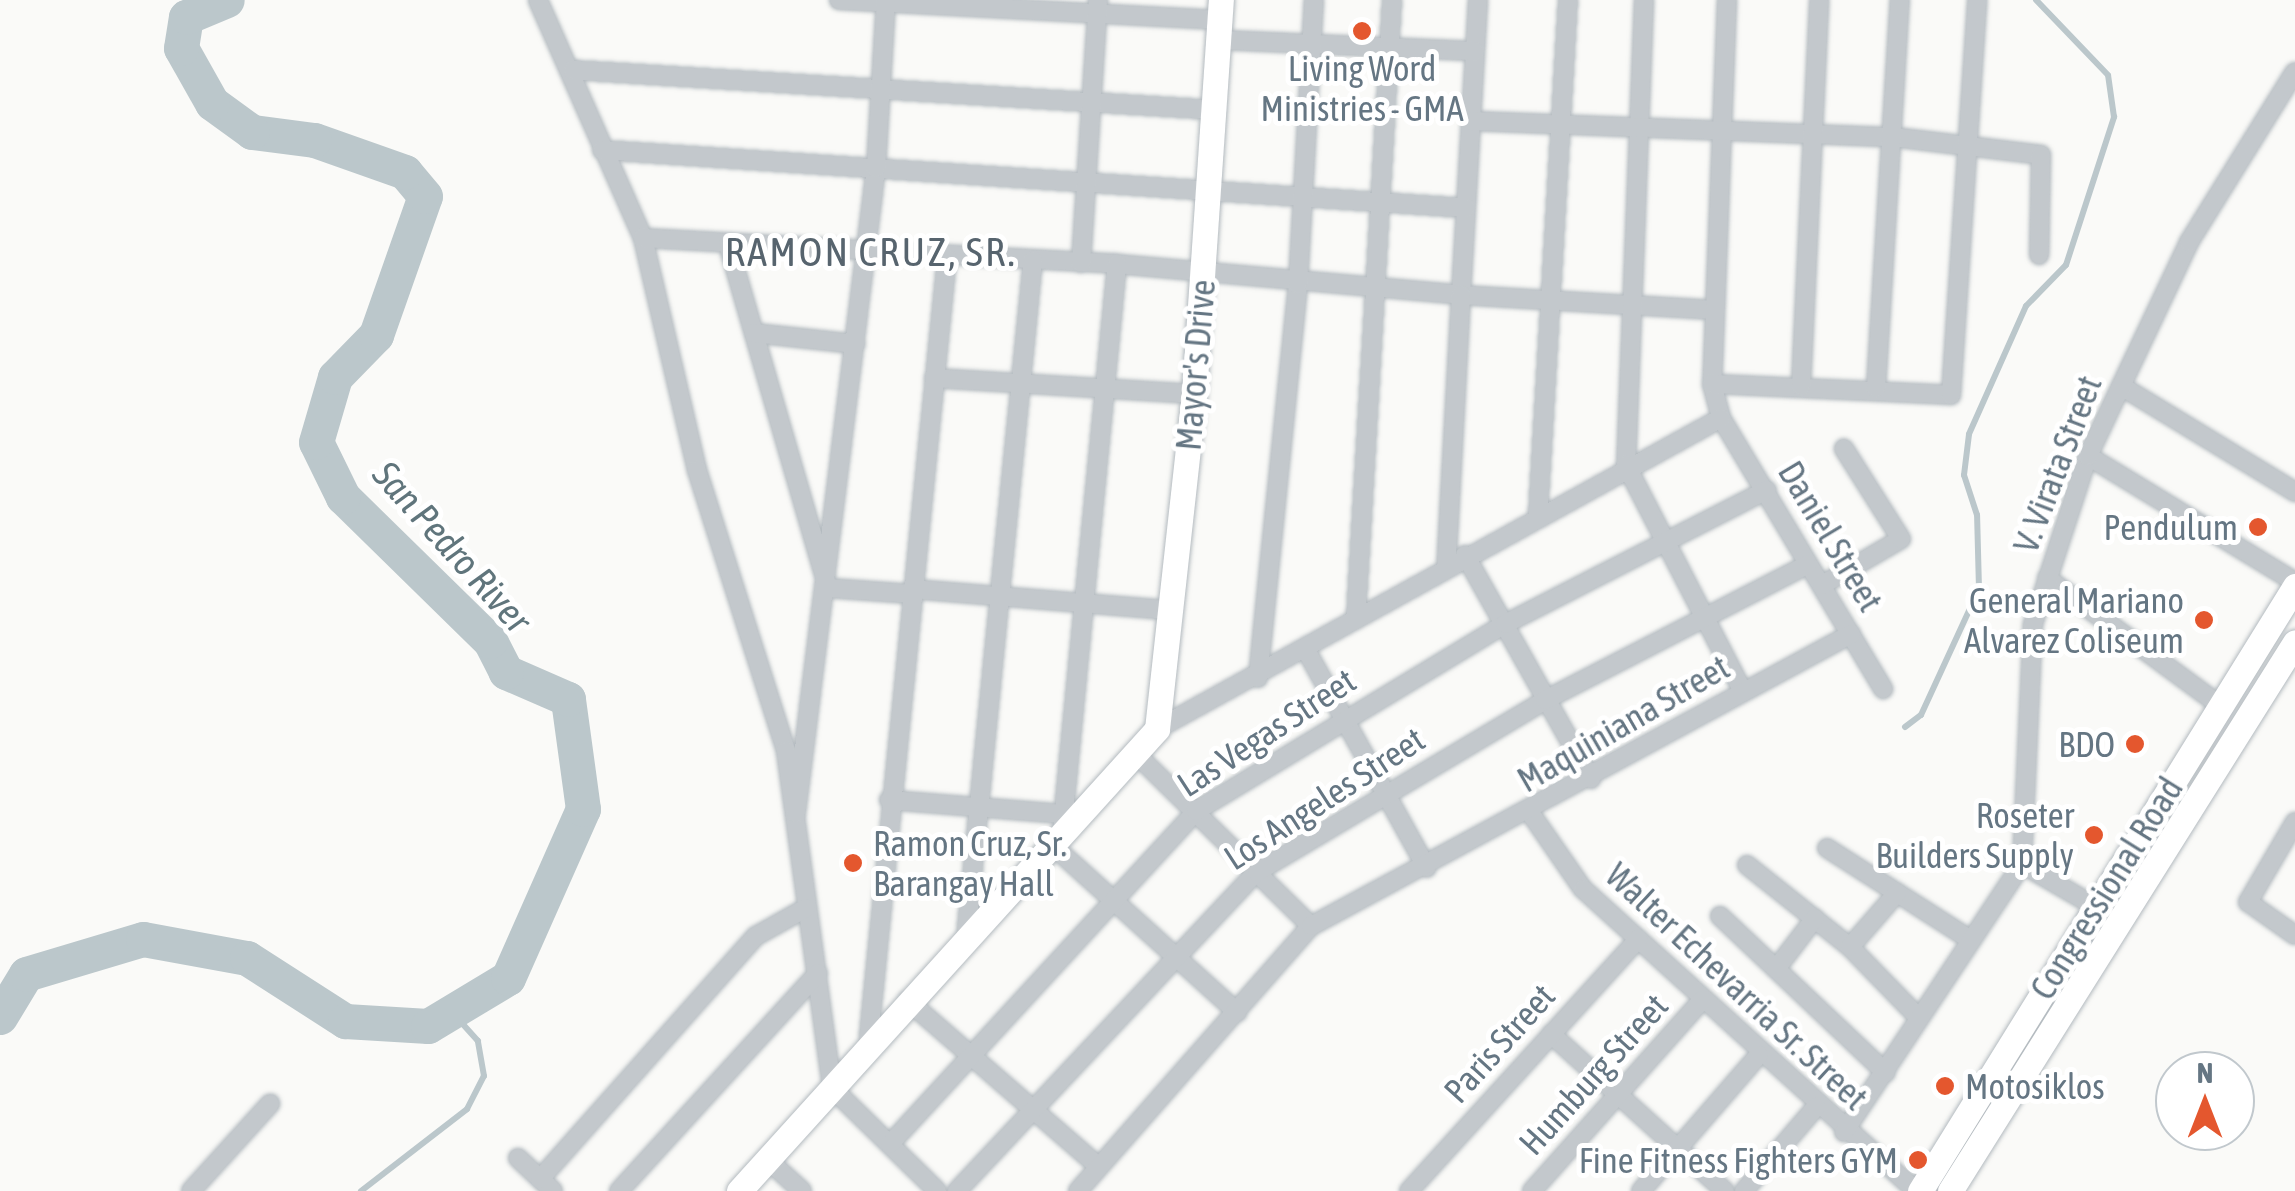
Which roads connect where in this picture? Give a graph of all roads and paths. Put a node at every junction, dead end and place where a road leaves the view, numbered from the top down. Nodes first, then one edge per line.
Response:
1 (538, 0) edge
2 (839, 0) edge
3 (1314, 0) edge
4 (1392, 0) edge
5 (1478, 0) edge
6 (1568, 0) edge
7 (1644, 0) edge
8 (1727, 0) edge
9 (1819, 0) edge
10 (1900, 0) edge
11 (1977, 0) edge
12 (885, 1) edge
13 (1098, 7) edge
14 (1220, 20) edge
15 (1312, 44) junction
16 (1390, 47) junction
17 (1475, 51) junction
18 (573, 70) junction
19 (2295, 72) edge
20 (880, 90) junction
21 (1092, 104) junction
22 (1216, 110) junction
23 (1471, 121) junction
24 (1561, 129) junction
25 (1637, 132) junction
26 (1724, 133) junction
27 (1811, 137) junction
28 (1893, 137) junction
29 (1971, 145) junction
30 (602, 150) junction
31 (876, 168) junction
32 (1086, 182) junction
33 (1210, 191) junction
34 (1304, 197) junction
35 (1384, 202) junction
36 (1466, 208) junction
37 (643, 238) junction
38 (728, 244) junction
39 (865, 255) junction
40 (2039, 255) dead end
41 (947, 258) junction
42 (1034, 260) junction
43 (1081, 263) junction
44 (1117, 264) junction
45 (1204, 272) junction
46 (1298, 284) junction
47 (1376, 286) junction
48 (1462, 295) junction
49 (1550, 304) junction
50 (1627, 307) junction
51 (1716, 310) junction
52 (754, 333) junction
53 (855, 344) junction
54 (934, 378) junction
55 (1022, 383) junction
56 (1712, 384) junction
57 (1801, 386) junction
58 (2122, 386) junction
59 (1108, 387) junction
60 (1876, 388) junction
61 (1194, 394) junction
62 (1721, 418) junction
63 (1844, 449) dead end
64 (2088, 456) junction
65 (1626, 465) junction
66 (1767, 490) junction
67 (2295, 492) edge
68 (1538, 515) junction
69 (1662, 541) junction
70 (1465, 555) junction
71 (1807, 565) junction
72 (1446, 568) junction
73 (2047, 578) junction
74 (2295, 584) edge
75 (1822, 585) junction
76 (828, 588) junction
77 (912, 592) junction
78 (1000, 596) junction
79 (1083, 603) junction
80 (1170, 610) junction
81 (1356, 618) junction
82 (1698, 619) junction
83 (1505, 624) junction
84 (1851, 634) junction
85 (2295, 642) edge
86 (1306, 650) junction
87 (1258, 678) junction
88 (1883, 689) dead end
89 (1742, 690) junction
90 (1545, 700) junction
91 (2219, 705) junction
92 (1344, 716) junction
93 (1157, 729) junction
94 (1137, 755) junction
95 (1591, 779) junction
96 (1385, 791) junction
97 (889, 800) junction
98 (979, 807) junction
99 (1196, 811) junction
100 (1531, 814) junction
101 (794, 818) junction
102 (2295, 822) edge
103 (1059, 830) junction
104 (1828, 848) dead end
105 (1747, 864) dead end
106 (2022, 864) junction
107 (1427, 868) junction
108 (1257, 872) junction
109 (1897, 892) junction
110 (1114, 902) junction
111 (2095, 906) junction
112 (806, 908) junction
113 (1720, 916) dead end
114 (1815, 918) junction
115 (2122, 922) junction
116 (1311, 926) junction
117 (2295, 934) edge
118 (966, 937) junction
119 (1638, 939) junction
120 (1971, 940) junction
121 (1850, 947) junction
122 (1175, 954) junction
123 (1776, 969) junction
124 (818, 974) junction
125 (906, 1000) junction
126 (1702, 1000) junction
127 (1238, 1012) junction
128 (1919, 1018) junction
129 (1551, 1034) junction
130 (868, 1045) junction
131 (1759, 1055) junction
132 (971, 1061) junction
133 (1886, 1073) junction
134 (832, 1088) junction
135 (1617, 1093) junction
136 (270, 1104) dead end
137 (1816, 1107) junction
138 (1035, 1110) junction
139 (1844, 1132) junction
140 (890, 1144) junction
141 (1678, 1152) junction
142 (518, 1158) dead end
143 (768, 1160) junction
144 (1099, 1167) junction
145 (546, 1185) edge
146 (1413, 1190) edge
147 (191, 1191) edge
148 (619, 1191) edge
149 (739, 1191) edge
150 (802, 1191) edge
151 (937, 1191) edge
152 (957, 1191) edge
153 (1078, 1191) edge
154 (1532, 1191) edge
155 (1641, 1191) edge
156 (1724, 1191) edge
157 (1744, 1191) edge
158 (1918, 1191) edge
159 (1950, 1191) edge

1 - 18 street
2 - 12 street
3 - 15 street
4 - 16 street
5 - 17 street
6 - 24 street
7 - 25 street
8 - 26 street, Daniel Street
9 - 27 street
10 - 28 street
11 - 29 street
12 - 13 street
12 - 20 street
13 - 14 street
13 - 21 street
14 - 15 street
14 - 22 main road, Mayor's Drive
15 - 16 street
15 - 34 street
16 - 17 street
16 - 35 street
17 - 23 street
18 - 20 street
18 - 30 street
19 - 58 street, V. Virata Street
20 - 21 street
20 - 31 street
21 - 22 street
21 - 32 street
22 - 33 main road, Mayor's Drive
23 - 24 street
23 - 36 street
24 - 25 street
24 - 49 street
25 - 26 street
25 - 50 street
26 - 27 street
26 - 51 street, Daniel Street
27 - 28 street
27 - 57 street
28 - 29 street
28 - 60 street
29 - 40 street
29 - 60 street
30 - 31 street
30 - 37 street
31 - 32 street
31 - 39 street
32 - 33 street
32 - 43 street
33 - 34 street
33 - 45 main road, Mayor's Drive
34 - 35 street
34 - 46 street
35 - 36 street
35 - 47 street
36 - 48 street
37 - 38 street
37 - 101 street
38 - 39 street
38 - 52 street
39 - 41 street
39 - 53 street
41 - 42 street
41 - 54 street
42 - 43 street
42 - 55 street
43 - 44 street
44 - 45 street
44 - 59 street
45 - 46 street
45 - 61 main road, Mayor's Drive
46 - 47 street
46 - 87 street
47 - 48 street
47 - 81 street
48 - 49 street
48 - 72 street
49 - 50 street
49 - 68 street
50 - 51 street
50 - 65 street
51 - 56 street, Daniel Street
52 - 53 street
52 - 76 street
53 - 76 street
54 - 55 street
54 - 77 street
55 - 59 street
55 - 78 street
56 - 57 street
56 - 62 street, Daniel Street
57 - 60 street
58 - 64 street, V. Virata Street
58 - 67 street
59 - 61 street
59 - 79 street
61 - 80 main road, Mayor's Drive
62 - 65 street
62 - 66 street, Daniel Street
63 - 75 street
64 - 73 street, V. Virata Street
64 - 74 street
65 - 68 street
65 - 69 street
66 - 69 street, Las Vegas Street
66 - 71 street, Daniel Street
68 - 70 street
69 - 82 street
69 - 83 street, Las Vegas Street
70 - 72 street
70 - 83 street
71 - 75 street, Daniel Street
71 - 82 street, Los Angeles Street
72 - 81 street
73 - 91 street
73 - 106 street, V. Virata Street
74 - 91 main road, Congressional Road
75 - 84 street, Daniel Street
76 - 77 street
76 - 101 street
77 - 78 street
77 - 97 street
78 - 79 street
78 - 98 street
79 - 80 street
79 - 103 street
80 - 93 main road, Mayor's Drive
81 - 86 street
82 - 89 street
82 - 90 street, Los Angeles Street
83 - 90 street
83 - 92 street, Las Vegas Street
84 - 88 street, Daniel Street
84 - 89 street, Maquiniana Street
85 - 115 main road, Congressional Road
86 - 87 street
86 - 92 street
87 - 93 street
89 - 95 street, Maquiniana Street
90 - 95 street
90 - 96 street, Los Angeles Street
91 - 111 main road, Congressional Road
92 - 96 street
92 - 99 street, Las Vegas Street
93 - 94 main road
94 - 99 street
94 - 103 main road
95 - 100 street, Maquiniana Street
96 - 107 street
96 - 108 street, Los Angeles Street
97 - 98 street
97 - 130 street
98 - 103 street
98 - 118 street
99 - 108 street
99 - 110 street, Las Vegas Street
100 - 107 street, Maquiniana Street
100 - 119 street, Walter Echevarria Sr. Street
101 - 112 street
102 - 117 street
103 - 110 street
103 - 118 main road
104 - 109 street
105 - 114 street
106 - 111 street
106 - 120 street
107 - 116 street, Maquiniana Street
108 - 116 street
108 - 122 street, Los Angeles Street
109 - 120 street
109 - 121 street
110 - 122 street
110 - 132 street, Las Vegas Street
111 - 115 street
111 - 158 main road, Congressional Road
112 - 124 street
112 - 145 street
113 - 123 street
114 - 121 street
114 - 123 street
115 - 159 main road, Congressional Road
116 - 127 street, Maquiniana Street
118 - 125 main road
119 - 126 street, Walter Echevarria Sr. Street
119 - 129 street, Paris Street
120 - 128 street
121 - 128 street
122 - 127 street
122 - 138 street, Los Angeles Street
123 - 133 street
124 - 134 street
124 - 148 street
125 - 130 main road
125 - 132 street
126 - 131 street, Walter Echevarria Sr. Street
126 - 135 street, Humburg Street
127 - 144 street, Maquiniana Street
128 - 133 street
129 - 135 street
129 - 146 street, Paris Street
130 - 134 main road
131 - 137 street, Walter Echevarria Sr. Street
131 - 141 street
132 - 138 street
132 - 140 street, Las Vegas Street
133 - 139 street
134 - 140 street
134 - 143 main road
135 - 141 street
135 - 154 street, Humburg Street
136 - 147 street
137 - 139 street, Walter Echevarria Sr. Street
137 - 157 street
138 - 144 street
138 - 152 street, Los Angeles Street
139 - 158 street, Walter Echevarria Sr. Street
140 - 151 street
141 - 155 street
141 - 156 street
142 - 145 street
143 - 149 main road
143 - 150 street
144 - 153 street, Maquiniana Street

